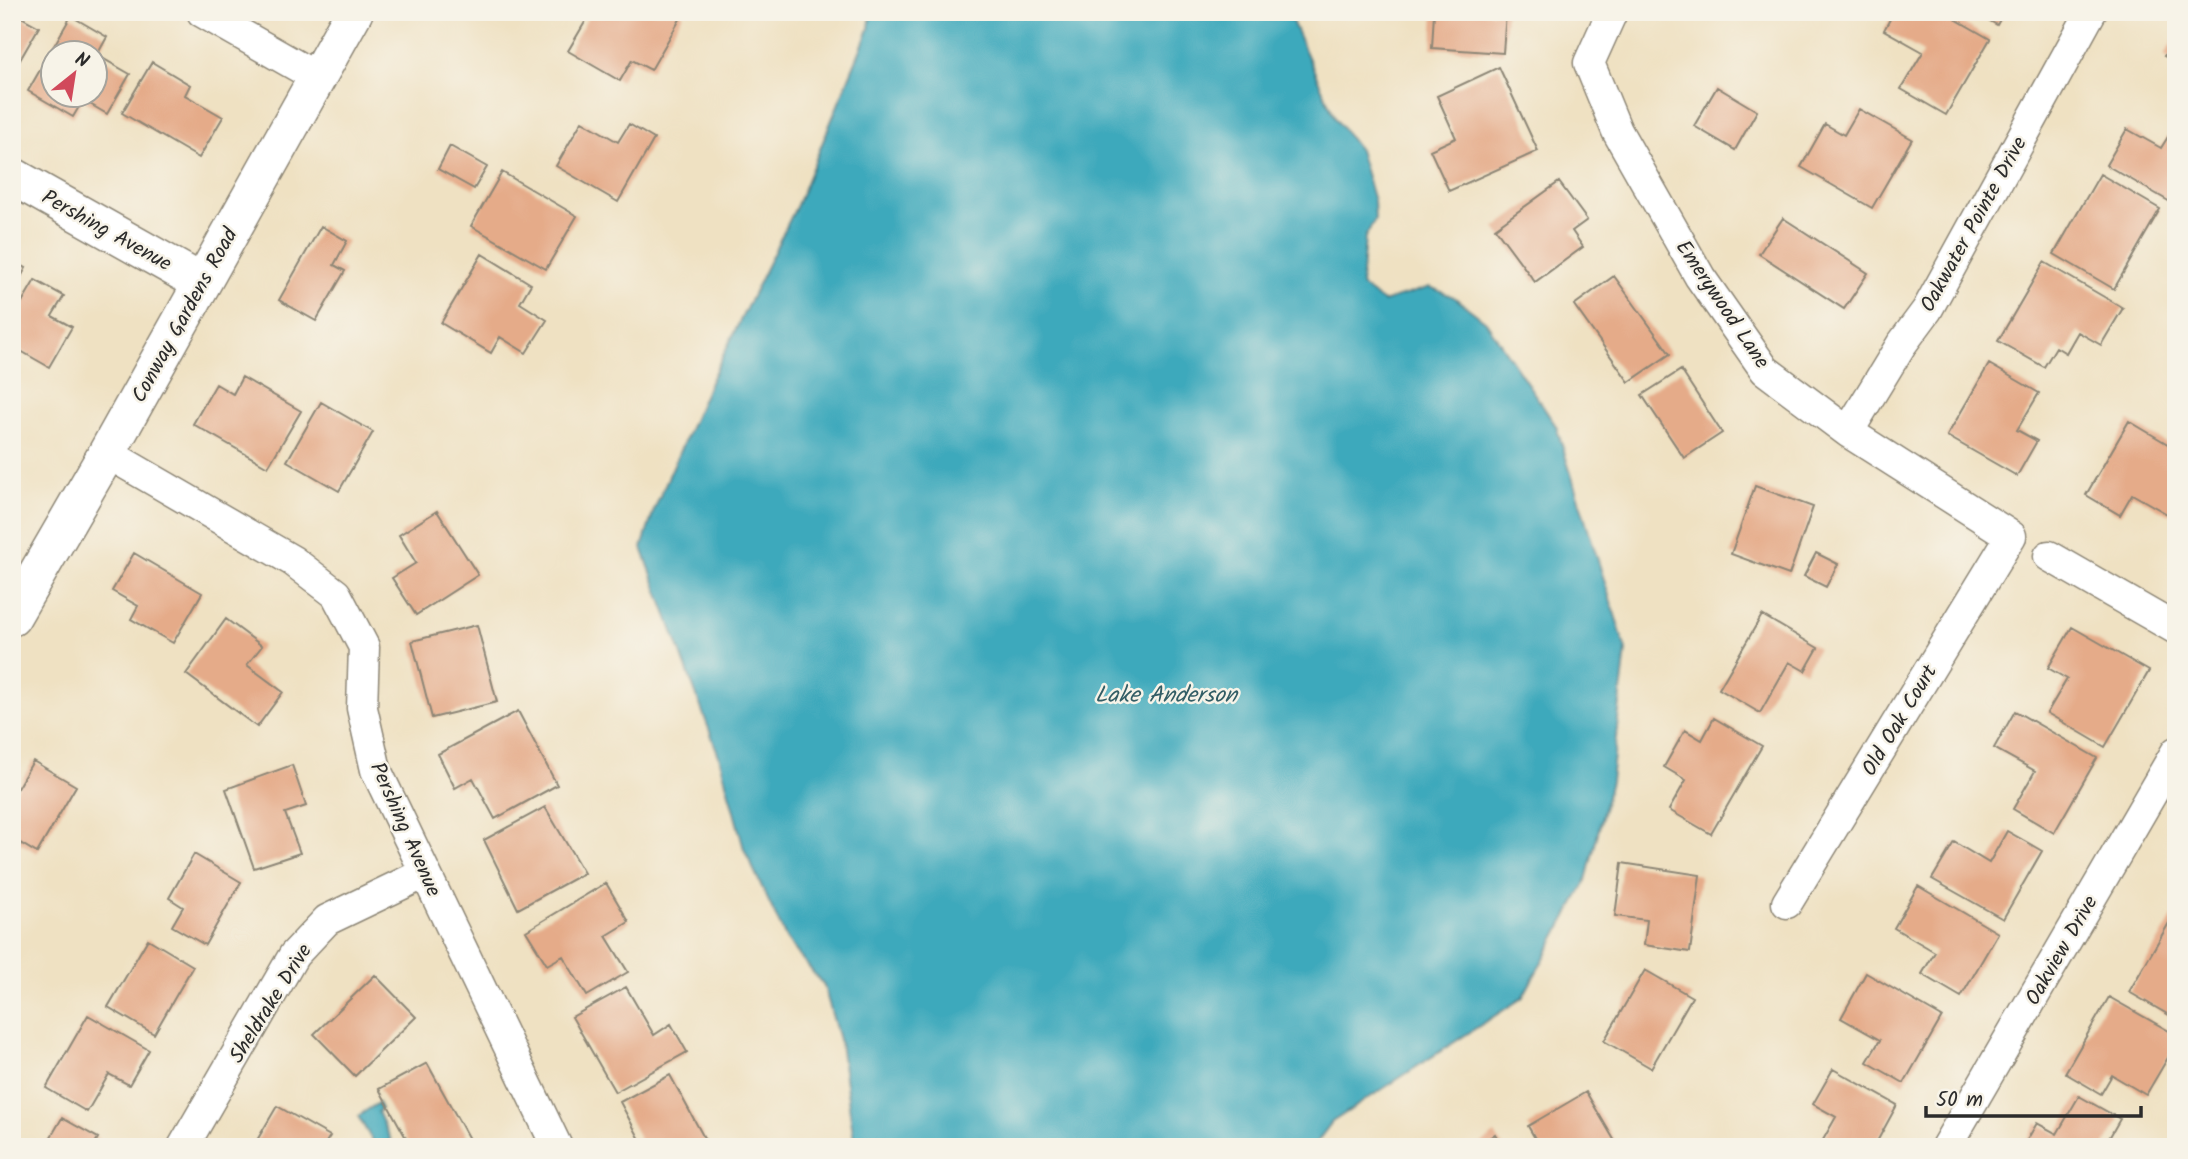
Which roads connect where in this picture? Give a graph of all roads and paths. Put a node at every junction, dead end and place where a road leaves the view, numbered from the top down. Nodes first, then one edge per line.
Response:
1 (202, 12) edge
2 (354, 12) edge
3 (1612, 12) edge
4 (2091, 12) edge
5 (318, 78) junction
6 (12, 176) edge
7 (202, 283) junction
8 (1848, 432) junction
9 (107, 453) junction
10 (2011, 536) joint
11 (2049, 556) dead end
12 (12, 617) edge
13 (2176, 629) edge
14 (2176, 752) edge
15 (425, 873) junction
16 (1787, 903) dead end
17 (183, 1147) edge
18 (557, 1147) edge
19 (1946, 1147) edge

1 - 5 street
2 - 5 street, Conway Gardens Road
3 - 8 street, Emerywood Lane
4 - 8 street, Oakwater Pointe Drive
5 - 7 street, Conway Gardens Road
6 - 7 street, Pershing Avenue
7 - 9 street, Conway Gardens Road
8 - 10 street, Emerywood Lane
9 - 12 street, Conway Gardens Road
9 - 15 street, Pershing Avenue
10 - 16 street, Old Oak Court
11 - 13 street
14 - 19 street, Oakview Drive
15 - 17 street, Sheldrake Drive
15 - 18 street, Pershing Avenue

